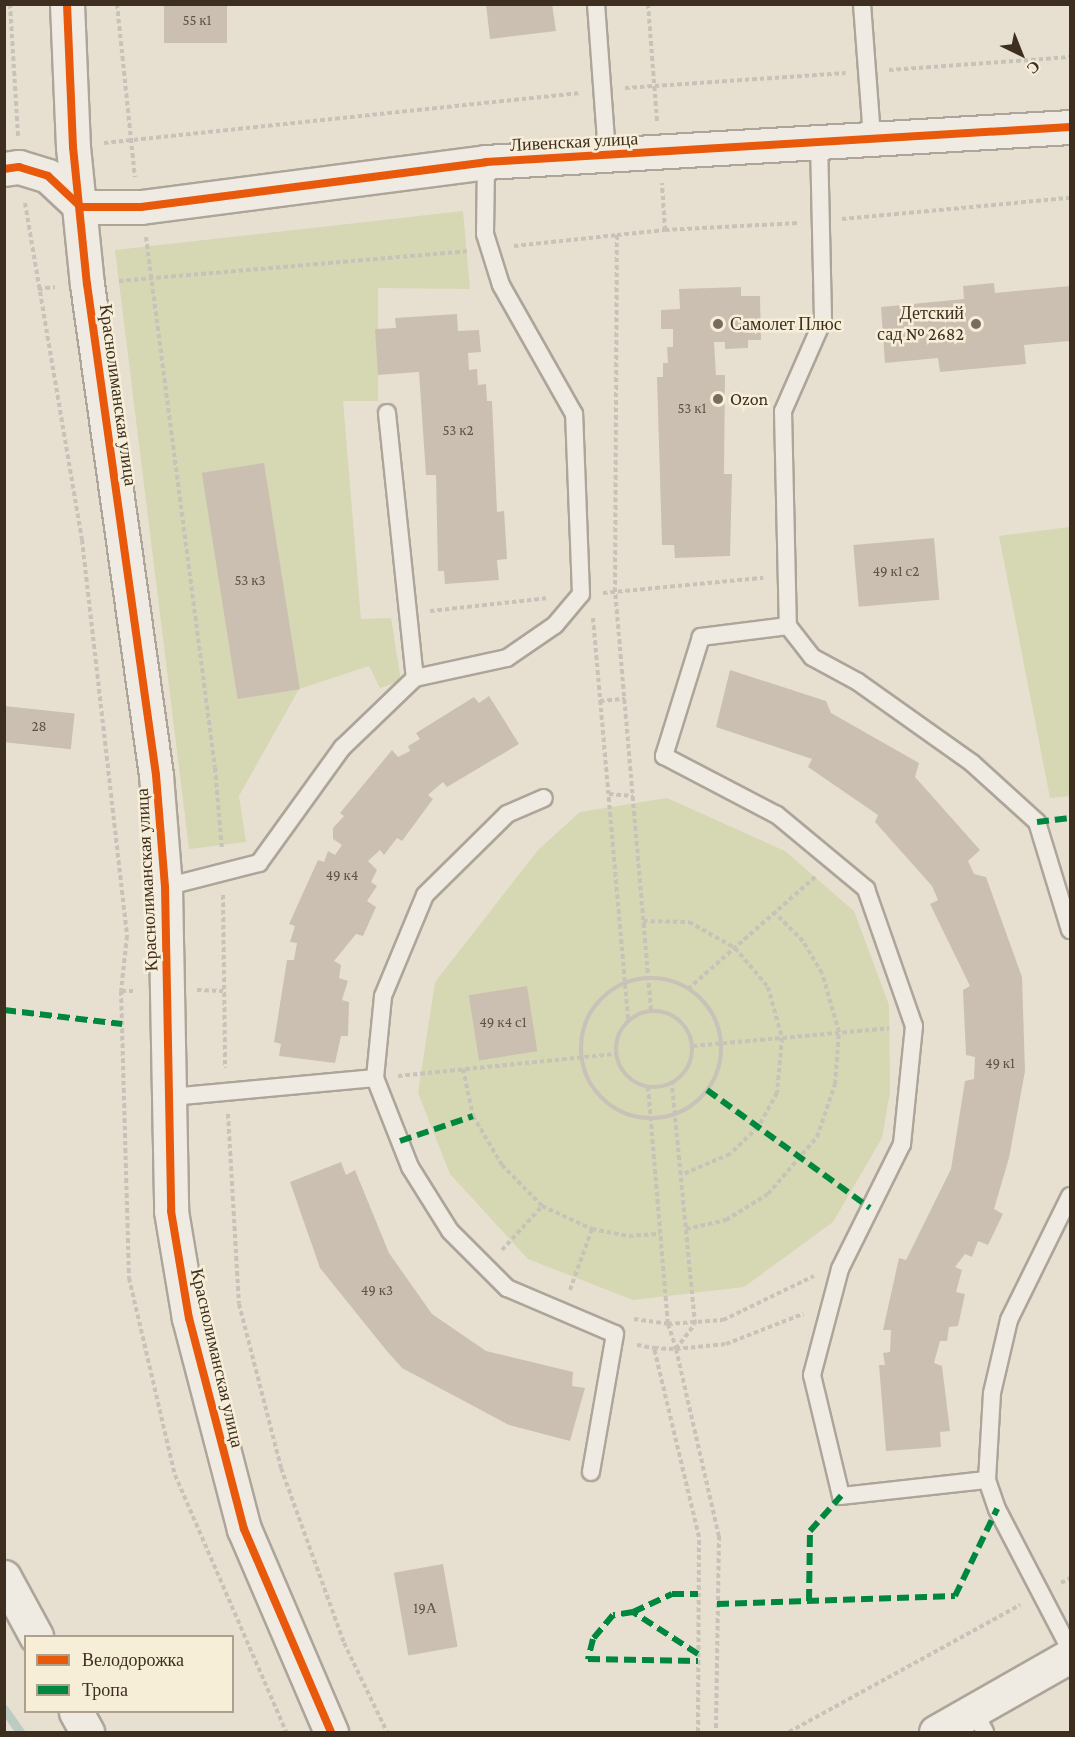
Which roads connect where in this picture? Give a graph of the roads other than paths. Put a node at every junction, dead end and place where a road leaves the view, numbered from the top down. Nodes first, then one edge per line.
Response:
1 (67, 4) edge
2 (596, 4) edge
3 (862, 4) edge
4 (1071, 127) edge
5 (872, 138) junction
6 (819, 142) junction
7 (607, 155) junction
8 (486, 162) junction
9 (12, 168) edge
10 (81, 207) junction
11 (387, 413) dead end
12 (788, 626) junction
13 (415, 678) junction
14 (544, 798) dead end
15 (165, 887) junction
16 (1071, 930) edge
17 (375, 1078) junction
18 (171, 1097) junction
19 (1071, 1196) edge
20 (591, 1472) dead end
21 (987, 1480) junction
22 (4, 1577) edge
23 (35, 1635) edge
24 (1071, 1648) edge
25 (1071, 1656) edge
26 (77, 1713) edge
27 (979, 1722) edge
28 (87, 1732) edge
29 (331, 1732) edge
30 (936, 1732) edge

1 - 10 street, Краснолиманская улица
2 - 7 lane
3 - 5 lane
4 - 5 street, Ливенская улица
5 - 6 street, Ливенская улица
6 - 7 street, Ливенская улица
6 - 12 lane
7 - 8 street, Ливенская улица
8 - 10 street, Ливенская улица
8 - 13 lane
9 - 10 street
10 - 15 street, Краснолиманская улица
11 - 13 lane
12 - 16 lane
12 - 21 lane
13 - 15 lane
14 - 17 lane
15 - 18 street, Краснолиманская улица
17 - 18 lane
17 - 20 lane
18 - 29 street, Краснолиманская улица
19 - 21 lane
21 - 24 lane
22 - 23 street
25 - 27 street
26 - 28 street
27 - 30 street

